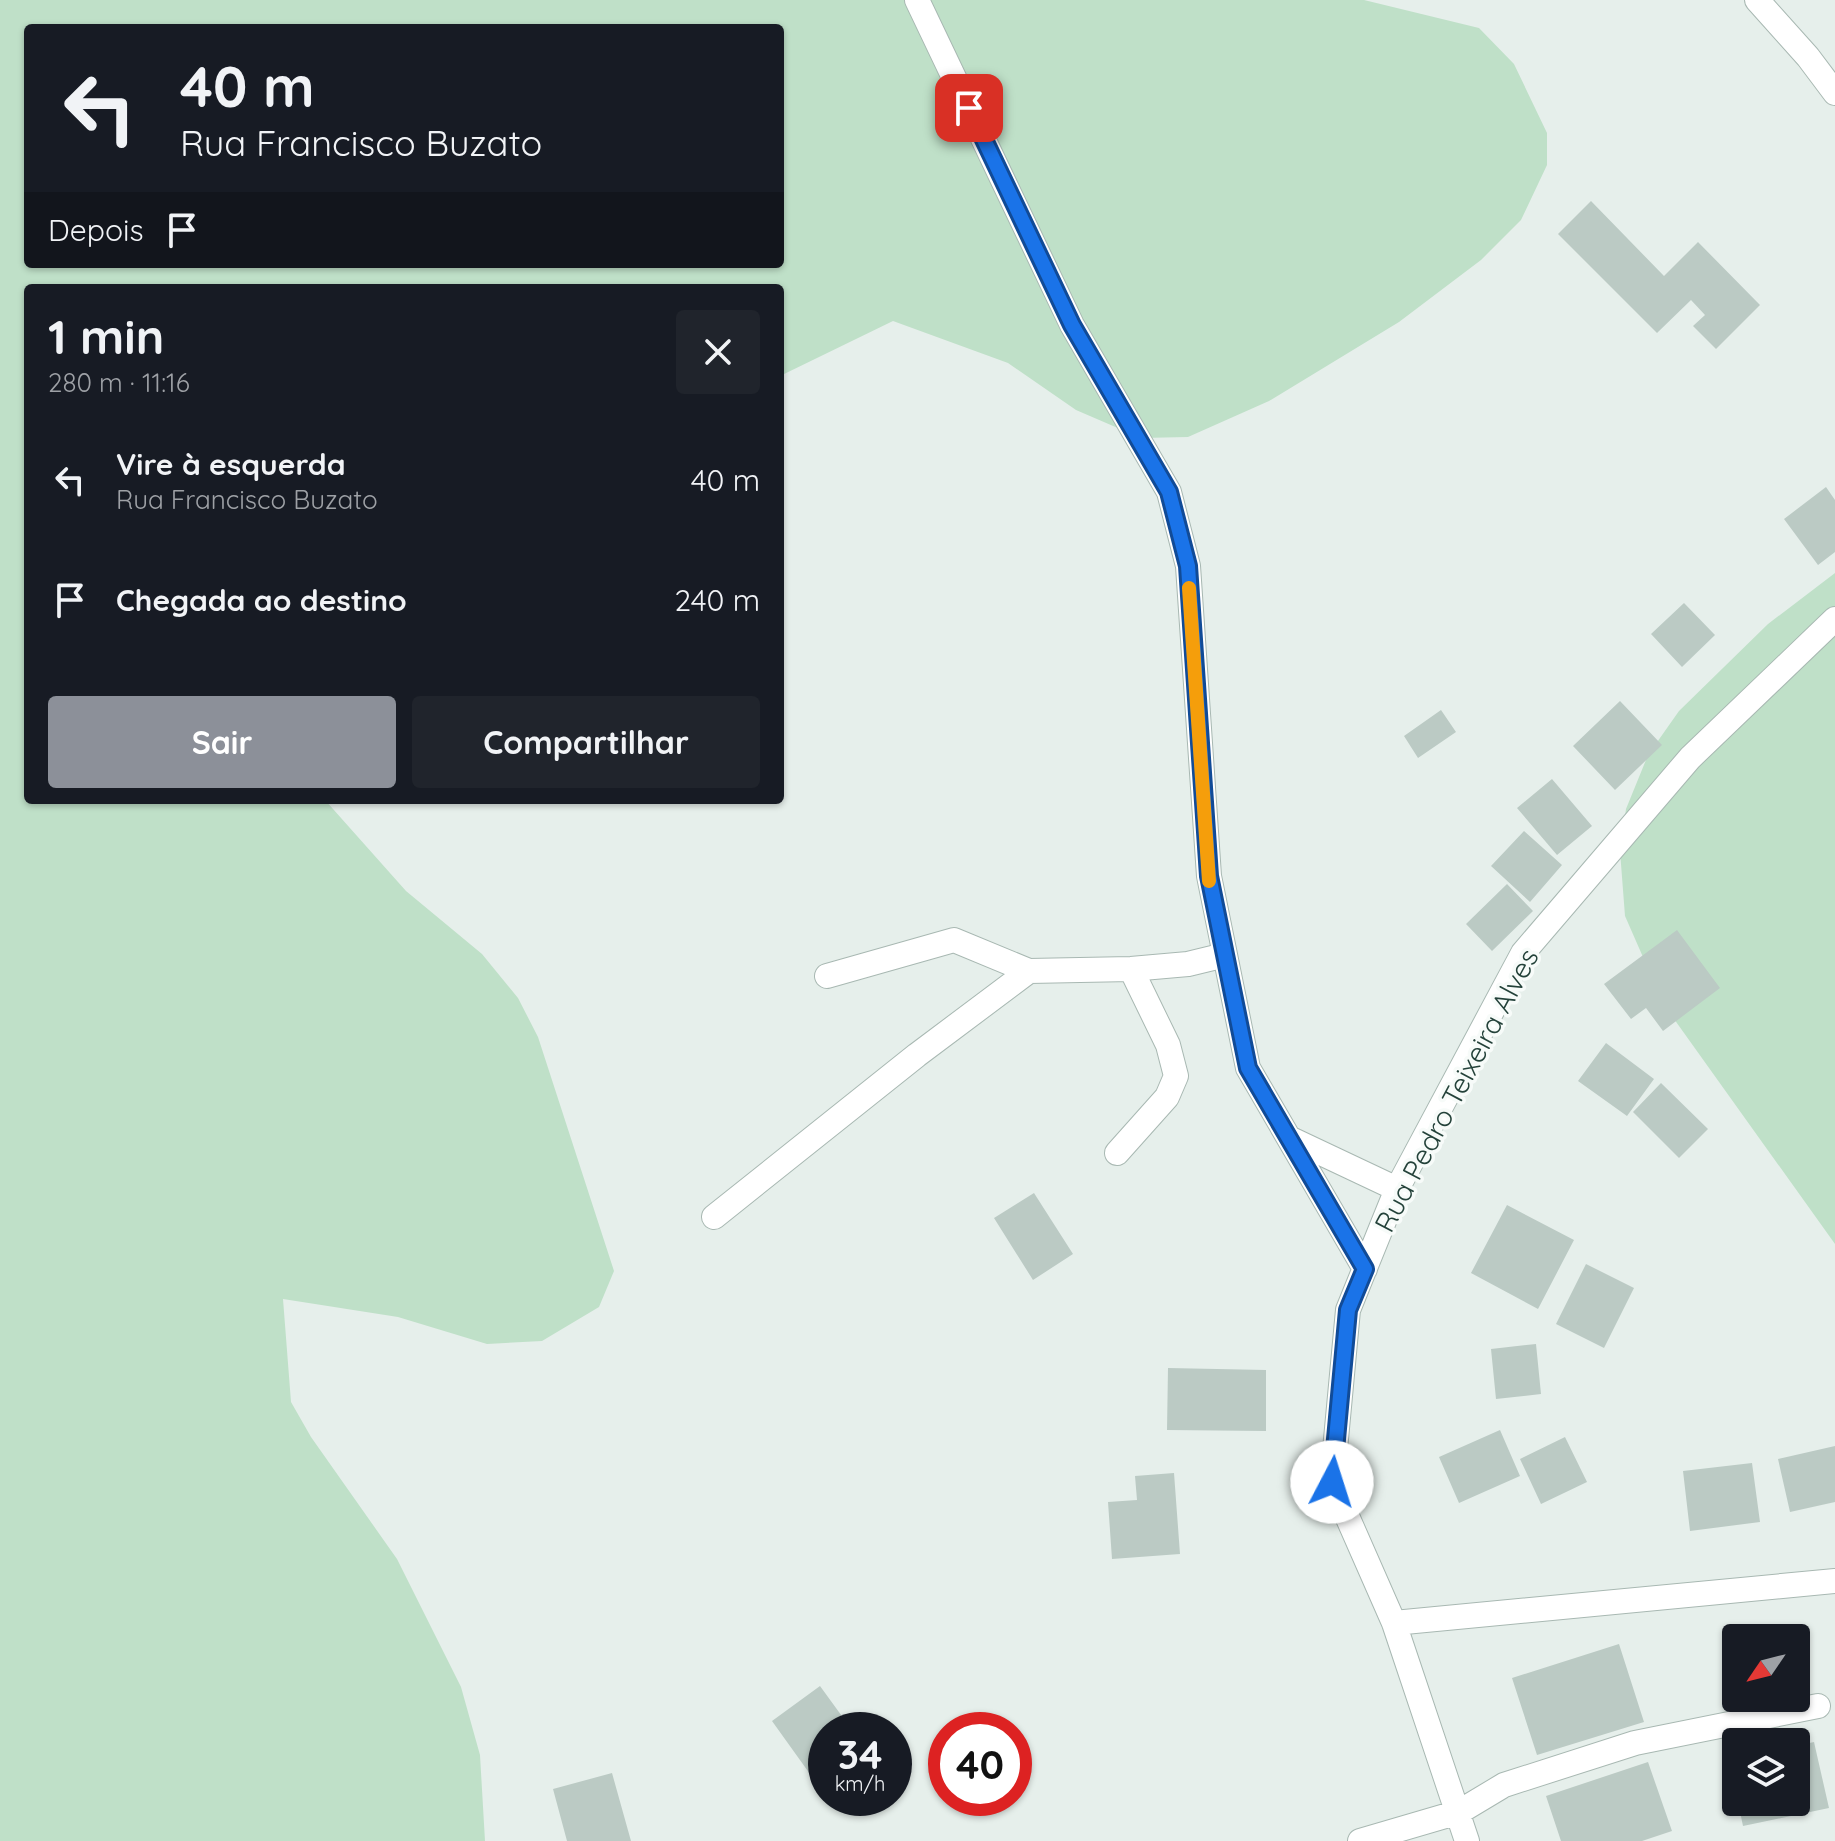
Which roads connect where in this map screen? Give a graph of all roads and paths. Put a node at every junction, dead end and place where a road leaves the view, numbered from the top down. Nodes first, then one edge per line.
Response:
1 (917, 0) edge
2 (1757, 0) edge
3 (1835, 93) edge
4 (1835, 619) edge
5 (1225, 955) junction
6 (1131, 969) junction
7 (1029, 971) junction
8 (827, 976) dead end
9 (1289, 1138) junction
10 (1117, 1153) dead end
11 (1397, 1189) junction
12 (714, 1217) dead end
13 (1365, 1269) junction
14 (1835, 1581) edge
15 (1394, 1623) junction
16 (1818, 1706) dead end
17 (1459, 1812) junction
18 (1360, 1841) edge
19 (1467, 1841) edge

1 - 5 street
2 - 3 street
4 - 11 street, Rua Pedro Teixeira Alves
5 - 6 street
5 - 9 street
6 - 7 street
6 - 10 street
7 - 8 street
7 - 12 street
9 - 11 street
9 - 13 street
11 - 13 street, Rua Pedro Teixeira Alves
13 - 15 street, Rua Pedro Teixeira Alves
14 - 15 street
15 - 17 street, Rua Pedro Teixeira Alves
16 - 17 street
17 - 18 street
17 - 19 street, Rua Pedro Teixeira Alves

